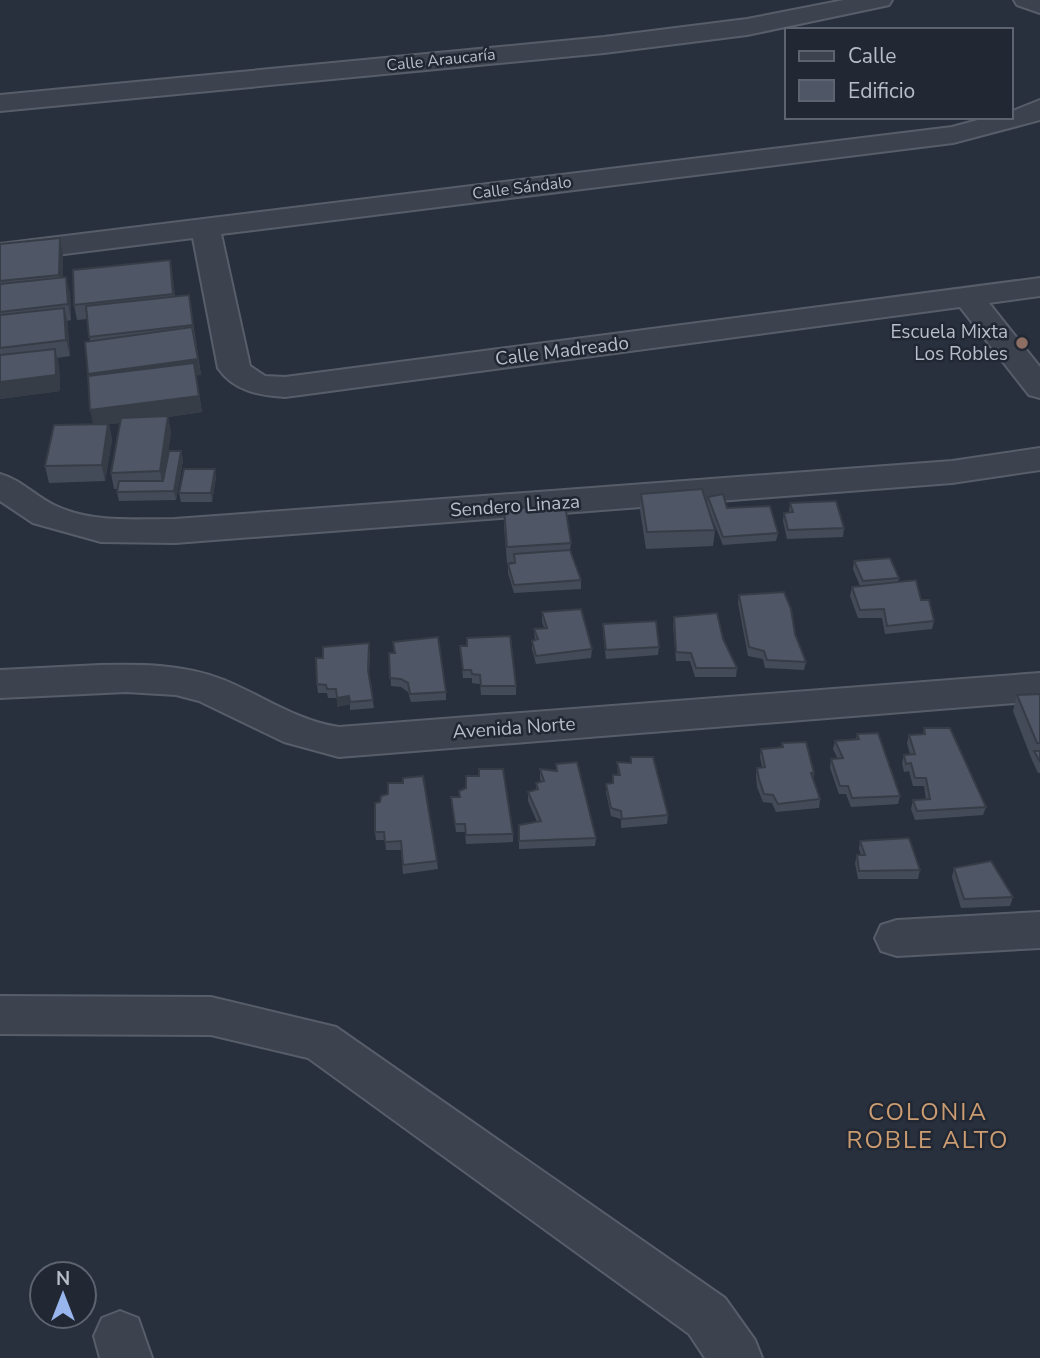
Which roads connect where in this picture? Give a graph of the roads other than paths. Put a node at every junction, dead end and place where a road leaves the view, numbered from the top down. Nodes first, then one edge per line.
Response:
1 (880, 0) edge
2 (1026, 0) edge
3 (1040, 6) edge
4 (0, 103) edge
5 (1040, 108) edge
6 (205, 226) junction
7 (0, 253) edge
8 (1040, 287) edge
9 (969, 298) junction
10 (1040, 388) edge
11 (1040, 459) edge
12 (0, 485) edge
13 (0, 684) edge
14 (1040, 687) edge
15 (1040, 930) edge
16 (897, 938) dead end
17 (0, 1015) edge
18 (736, 1358) edge

1 - 4 street, Calle Araucaría
2 - 3 street
5 - 6 street, Calle Sándalo
6 - 7 street, Calle Sándalo
6 - 9 street, Calle Madreado
8 - 9 street, Calle Madreado
9 - 10 street
11 - 12 street, Sendero Linaza
13 - 14 street, Avenida Norte
15 - 16 street
17 - 18 street

